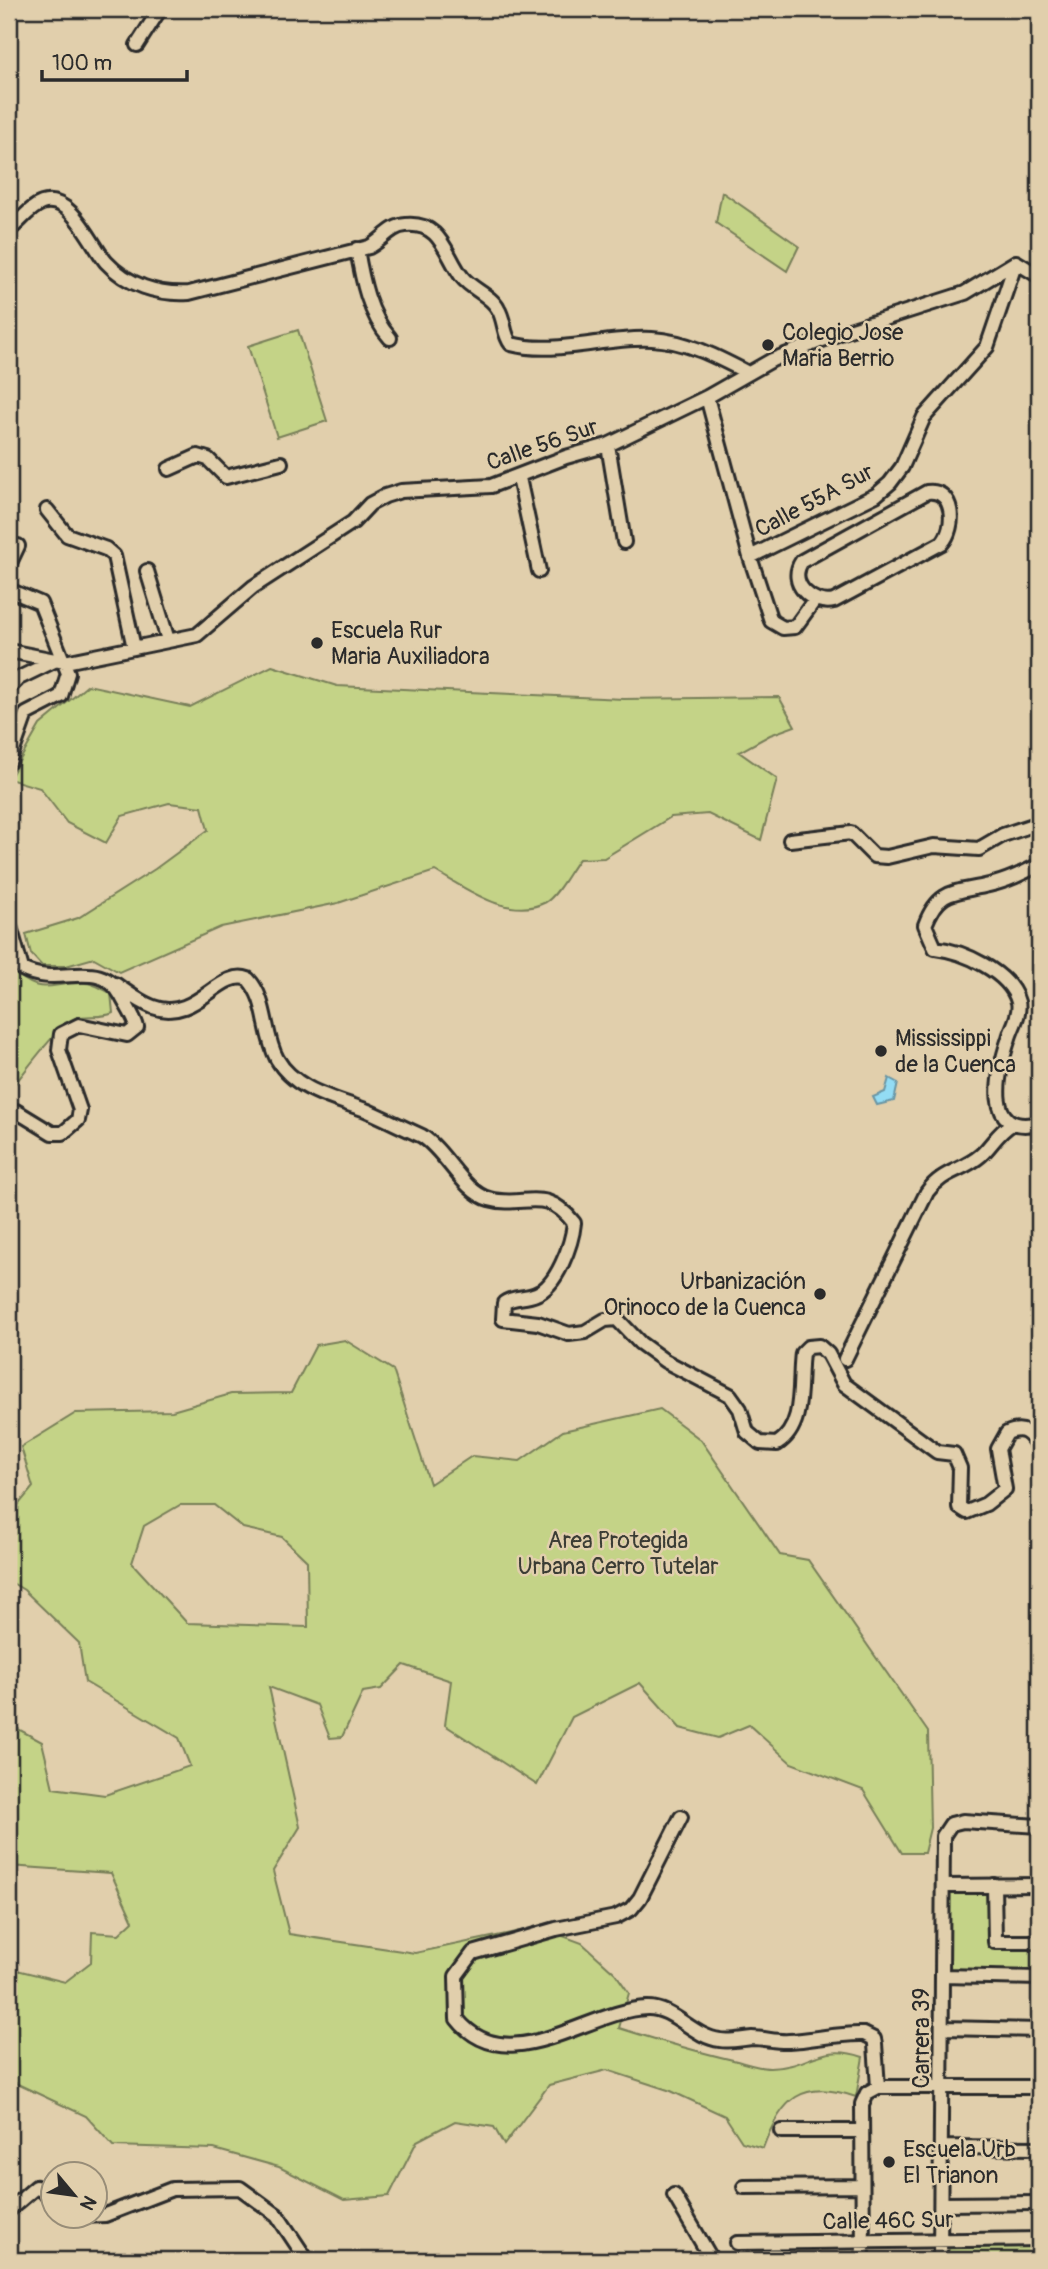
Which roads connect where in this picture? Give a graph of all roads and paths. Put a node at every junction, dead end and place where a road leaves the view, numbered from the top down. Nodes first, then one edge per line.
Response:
1 (160, 9) edge
2 (137, 45) dead end
3 (9, 230) edge
4 (357, 249) junction
5 (1016, 262) junction
6 (1039, 276) edge
7 (390, 338) dead end
8 (748, 373) junction
9 (707, 397) junction
10 (608, 444) junction
11 (281, 463) dead end
12 (169, 469) dead end
13 (519, 478) junction
14 (47, 510) dead end
15 (624, 542) dead end
16 (18, 546) dead end
17 (750, 557) junction
18 (9, 565) edge
19 (146, 571) dead end
20 (539, 571) dead end
21 (9, 590) edge
22 (814, 601) junction
23 (168, 640) junction
24 (134, 648) junction
25 (9, 651) edge
26 (60, 661) junction
27 (9, 688) edge
28 (9, 762) edge
29 (1039, 823) edge
30 (790, 840) dead end
31 (1039, 864) edge
32 (9, 923) edge
33 (115, 984) junction
34 (9, 1111) edge
35 (1039, 1123) edge
36 (1012, 1124) junction
37 (845, 1359) dead end
38 (1039, 1448) edge
39 (681, 1817) dead end
40 (1039, 1826) edge
41 (994, 1885) junction
42 (1039, 1885) edge
43 (944, 1886) junction
44 (1039, 1942) edge
45 (942, 1976) junction
46 (1039, 1978) edge
47 (942, 2028) junction
48 (1039, 2030) edge
49 (878, 2087) junction
50 (943, 2087) junction
51 (1039, 2087) edge
52 (781, 2131) dead end
53 (862, 2131) junction
54 (942, 2147) junction
55 (1039, 2148) edge
56 (862, 2186) junction
57 (744, 2187) dead end
58 (38, 2188) edge
59 (674, 2194) dead end
60 (1039, 2203) edge
61 (942, 2204) junction
62 (9, 2210) edge
63 (108, 2214) edge
64 (1039, 2239) edge
65 (942, 2240) junction
66 (863, 2241) junction
67 (737, 2243) dead end
68 (307, 2260) edge
69 (712, 2260) edge
70 (863, 2260) edge
71 (940, 2260) edge

1 - 2 street
3 - 4 street
4 - 7 street
4 - 8 street
5 - 6 street
5 - 8 street, Calle 56 Sur
5 - 17 street, Calle 55A Sur
8 - 9 street, Calle 56 Sur
9 - 10 street, Calle 56 Sur
9 - 17 street
10 - 13 street, Calle 56 Sur
10 - 15 street
11 - 12 street
13 - 20 street
13 - 23 street, Calle 56 Sur
14 - 24 street
16 - 18 street
17 - 22 street
19 - 23 street
21 - 26 street
22 - 22 street
23 - 24 street, Calle 56 Sur
24 - 26 street, Calle 56 Sur
25 - 26 street
26 - 27 street
26 - 28 street
29 - 30 street
31 - 36 street
32 - 33 street
33 - 34 street
33 - 38 street
35 - 36 street
36 - 37 street
39 - 49 street
40 - 43 street, Carrera 39
41 - 42 street
41 - 43 street
41 - 44 street
43 - 45 street, Carrera 39
45 - 46 street
45 - 47 street, Carrera 39
47 - 48 street
47 - 50 street, Carrera 39
49 - 50 street
49 - 53 street
50 - 51 street
50 - 54 street, Carrera 39
52 - 53 street
53 - 56 street
54 - 55 street
54 - 61 street, Carrera 39
56 - 57 street
56 - 66 street
58 - 62 street
59 - 69 street
60 - 61 street
61 - 65 street, Carrera 39
63 - 68 street
64 - 65 street, Calle 46C Sur
65 - 66 street, Calle 46C Sur
65 - 71 street, Carrera 39
66 - 67 street, Calle 46C Sur
66 - 70 street

